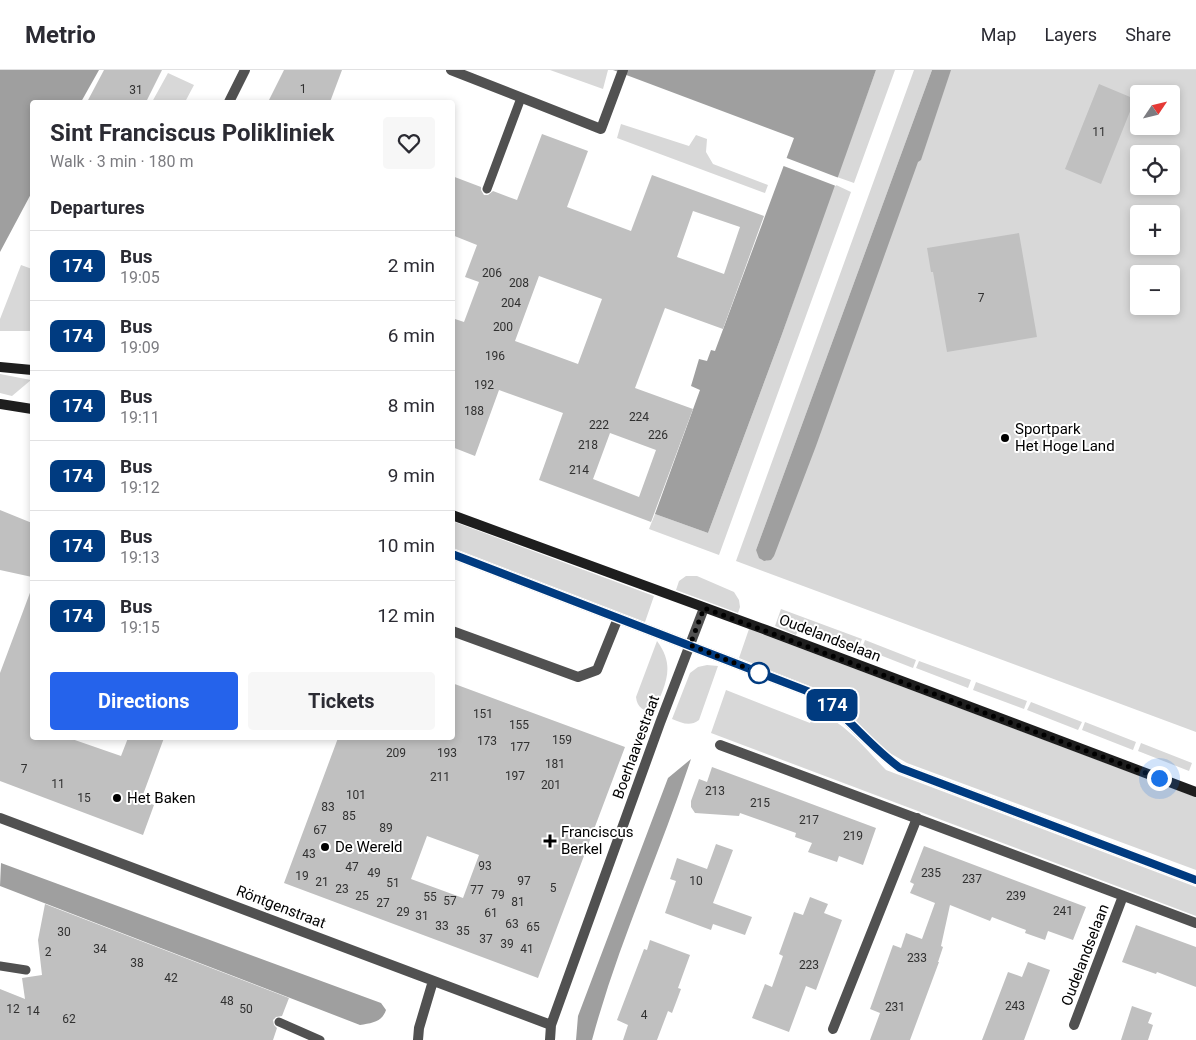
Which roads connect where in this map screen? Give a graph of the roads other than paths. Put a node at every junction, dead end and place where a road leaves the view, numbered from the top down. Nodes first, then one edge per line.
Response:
1 (245, 70) edge
2 (451, 70) edge
3 (623, 70) edge
4 (522, 98) junction
5 (230, 100) edge
6 (487, 189) dead end
7 (0, 367) edge
8 (30, 370) edge
9 (0, 404) edge
10 (30, 409) edge
11 (455, 515) edge
12 (455, 555) edge
13 (704, 608) junction
14 (618, 618) junction
15 (455, 632) edge
16 (690, 645) junction
17 (720, 744) dead end
18 (1196, 792) edge
19 (0, 818) edge
20 (917, 818) junction
21 (1196, 880) edge
22 (1123, 896) junction
23 (1196, 923) edge
24 (0, 966) edge
25 (26, 970) dead end
26 (433, 981) junction
27 (279, 1022) dead end
28 (551, 1025) junction
29 (1074, 1025) dead end
30 (833, 1029) dead end
31 (320, 1040) edge
32 (418, 1040) edge
33 (550, 1040) edge

1 - 5 street
2 - 4 street
3 - 4 street
4 - 6 lane
7 - 8 street
9 - 10 street
11 - 13 street, Oudelandselaan
12 - 14 street
13 - 16 street, Boerhaavestraat
13 - 18 street, Oudelandselaan
14 - 15 street
14 - 16 street
16 - 21 street
16 - 28 street, Boerhaavestraat
17 - 20 street, Oudelandselaan
19 - 26 street, Röntgenstraat
20 - 22 street, Oudelandselaan
20 - 30 street
22 - 23 street, Oudelandselaan
22 - 29 street, Oudelandselaan
24 - 25 lane
26 - 28 street, Röntgenstraat
26 - 32 street
27 - 31 lane
28 - 33 street, Boerhaavestraat

